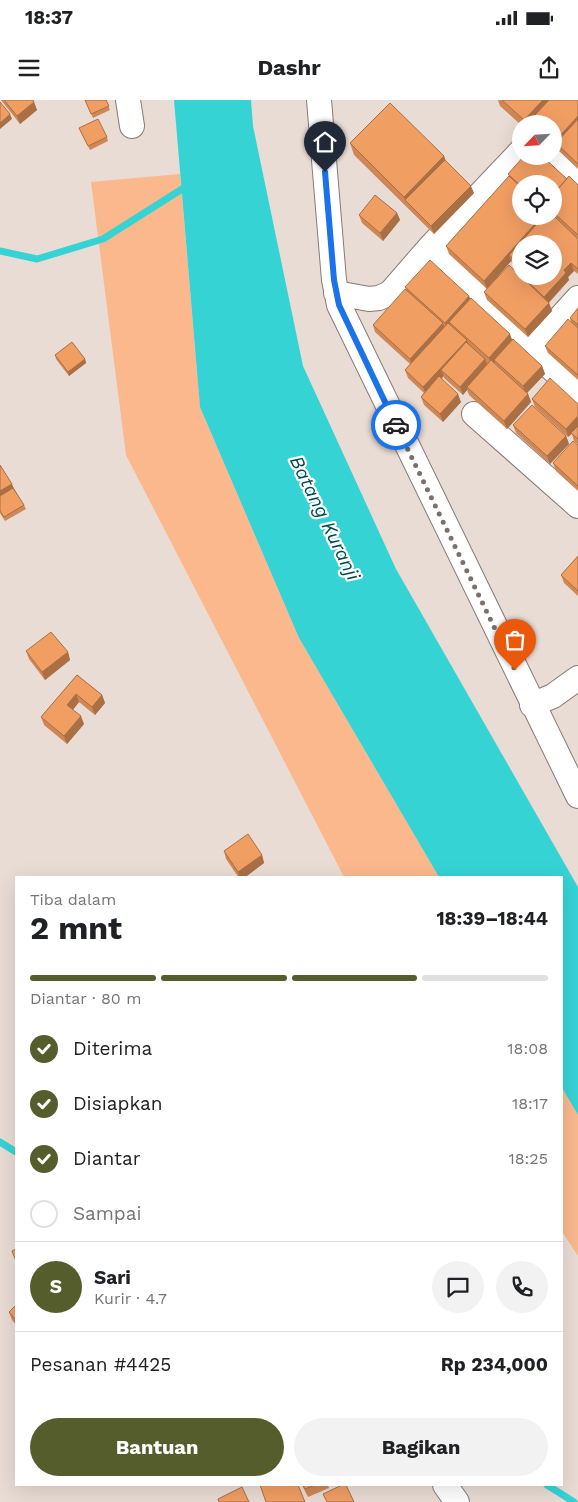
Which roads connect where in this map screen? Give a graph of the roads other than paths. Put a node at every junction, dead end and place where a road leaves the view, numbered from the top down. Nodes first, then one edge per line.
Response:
1 (128, 100) edge
2 (319, 100) edge
3 (132, 126) dead end
4 (512, 160) edge
5 (561, 165) edge
6 (578, 181) edge
7 (430, 247) junction
8 (336, 293) junction
9 (578, 298) edge
10 (531, 350) junction
11 (578, 392) edge
12 (474, 414) dead end
13 (578, 506) edge
14 (578, 678) edge
15 (532, 705) junction
16 (578, 796) edge
17 (446, 1486) edge
18 (457, 1502) edge

1 - 3 street
2 - 8 street
4 - 7 street
5 - 6 street
7 - 8 street
7 - 10 street
8 - 15 street
9 - 10 street
10 - 11 street
12 - 13 street
14 - 15 street
15 - 16 street
17 - 18 street

